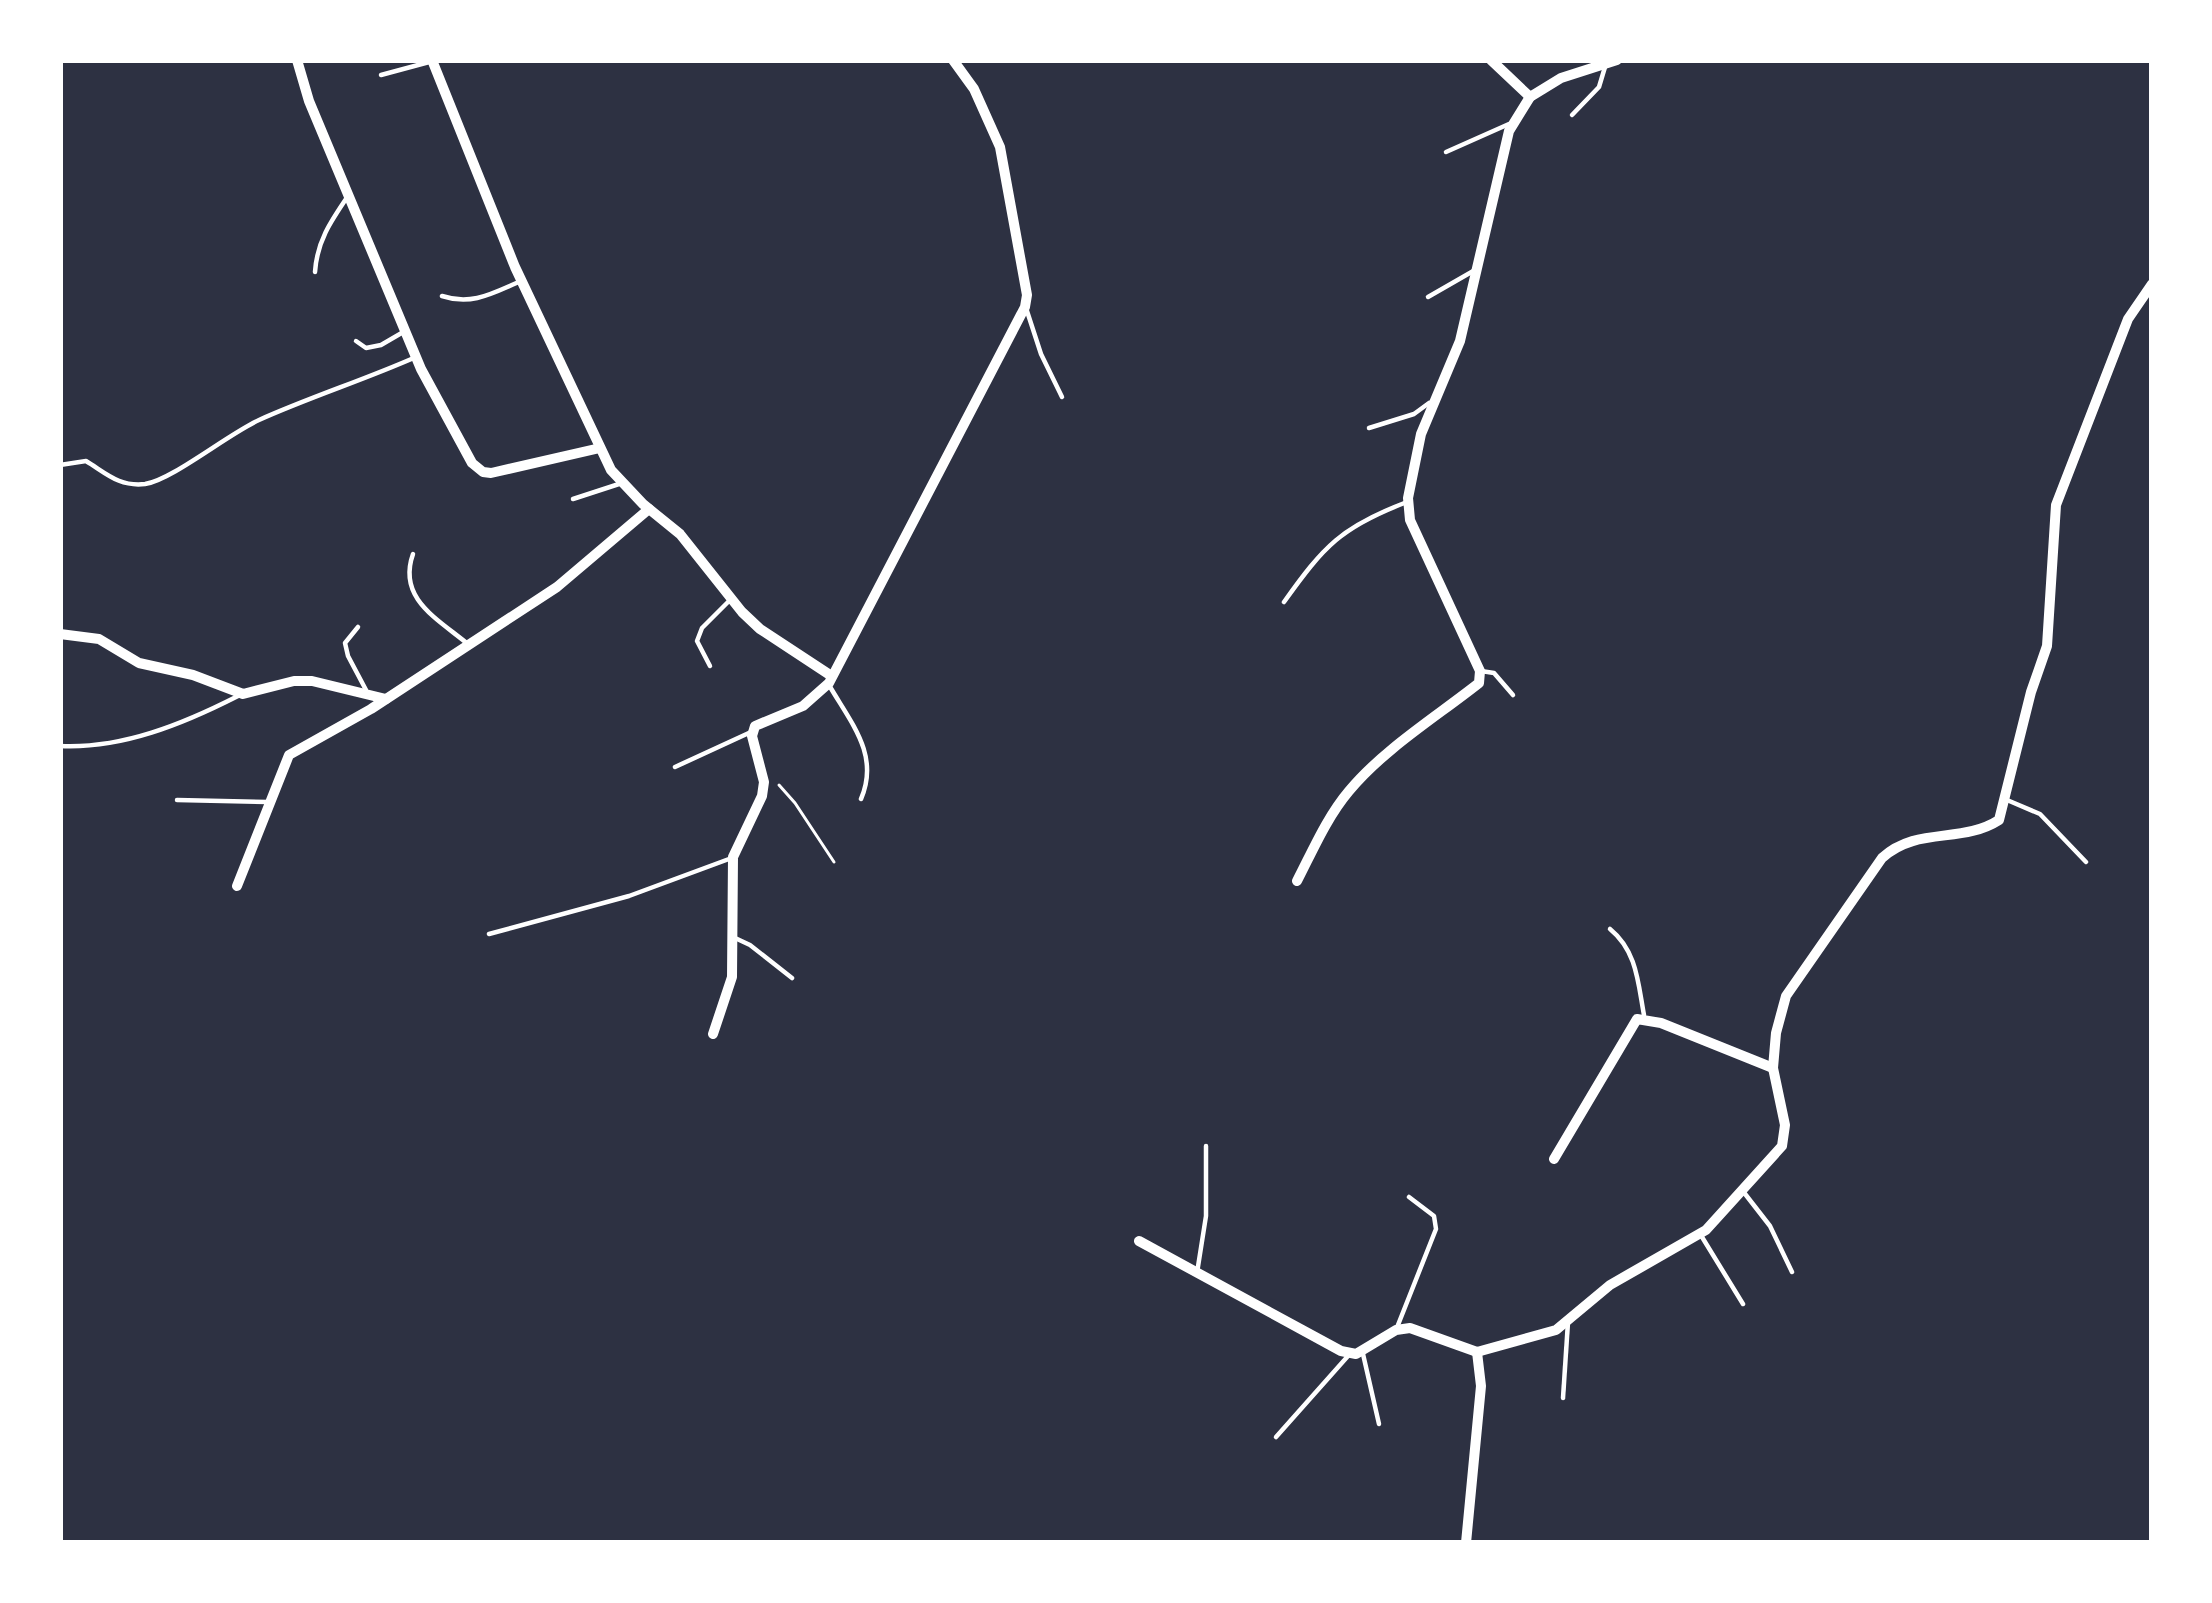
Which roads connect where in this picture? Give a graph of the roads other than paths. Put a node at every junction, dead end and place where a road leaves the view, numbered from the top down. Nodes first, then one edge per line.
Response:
1 (297, 60) edge
2 (953, 60) edge
3 (1491, 60) edge
4 (432, 61) edge
5 (1611, 62) edge
6 (381, 75) dead end
7 (1530, 97) junction
8 (1572, 116) dead end
9 (1514, 122) junction
10 (1446, 152) dead end
11 (348, 195) junction
12 (1477, 269) junction
13 (315, 272) dead end
14 (521, 280) junction
15 (2152, 284) edge
16 (442, 296) dead end
17 (1428, 297) dead end
18 (1025, 307) junction
19 (405, 331) junction
20 (356, 341) dead end
21 (416, 357) junction
22 (1062, 398) dead end
23 (1433, 400) junction
24 (1369, 428) dead end
25 (600, 448) junction
26 (60, 464) edge
27 (623, 483) junction
28 (573, 499) dead end
29 (1408, 502) junction
30 (650, 509) junction
31 (413, 554) dead end
32 (732, 598) junction
33 (1284, 602) dead end
34 (358, 627) dead end
35 (60, 634) edge
36 (469, 645) junction
37 (710, 666) dead end
38 (1480, 671) junction
39 (829, 679) junction
40 (243, 694) junction
41 (369, 694) junction
42 (1513, 695) dead end
43 (386, 699) junction
44 (754, 730) junction
45 (60, 746) edge
46 (675, 767) dead end
47 (861, 799) dead end
48 (177, 800) dead end
49 (2007, 800) junction
50 (268, 802) junction
51 (733, 857) junction
52 (2086, 862) dead end
53 (1297, 880) dead end
54 (238, 886) dead end
55 (1610, 929) dead end
56 (489, 934) dead end
57 (735, 938) junction
58 (792, 978) dead end
59 (1644, 1018) junction
60 (712, 1034) dead end
61 (1773, 1068) junction
62 (1206, 1146) dead end
63 (1554, 1159) dead end
64 (1742, 1190) junction
65 (1408, 1197) dead end
66 (1700, 1234) junction
67 (1139, 1241) dead end
68 (1792, 1272) dead end
69 (1197, 1273) junction
70 (1743, 1304) dead end
71 (1568, 1322) junction
72 (1396, 1330) junction
73 (1477, 1352) junction
74 (1356, 1353) junction
75 (1563, 1398) dead end
76 (1379, 1424) dead end
77 (1276, 1437) dead end
78 (1466, 1543) edge

1 - 11 street
2 - 18 street
3 - 7 street
4 - 6 lane
4 - 14 street
5 - 7 street
5 - 8 lane
7 - 9 street
9 - 10 lane
9 - 12 street
11 - 13 lane
11 - 19 street
12 - 17 lane
12 - 23 street
14 - 16 lane
14 - 25 street
15 - 49 street
18 - 22 lane
18 - 39 street
19 - 20 lane
19 - 21 street
21 - 25 street
21 - 26 lane
23 - 24 lane
23 - 29 street
25 - 27 street
27 - 28 lane
27 - 30 street
29 - 33 lane
29 - 38 street
30 - 32 street
30 - 36 street
31 - 36 lane
32 - 37 lane
32 - 39 street
34 - 41 lane
35 - 40 street
36 - 43 street
38 - 42 lane
38 - 53 street
39 - 44 street
39 - 47 lane
40 - 41 street
40 - 45 lane
41 - 43 street
43 - 50 street
44 - 46 lane
44 - 51 street
48 - 50 lane
49 - 52 lane
49 - 61 street
50 - 54 street
51 - 56 lane
51 - 57 street
55 - 59 lane
57 - 58 lane
57 - 60 street
59 - 61 street
59 - 63 street
61 - 64 street
62 - 69 lane
64 - 66 street
64 - 68 lane
65 - 72 lane
66 - 70 lane
66 - 71 street
67 - 69 street
69 - 74 street
71 - 73 street
71 - 75 lane
72 - 73 street
72 - 74 street
73 - 78 street
74 - 76 lane
74 - 77 lane

